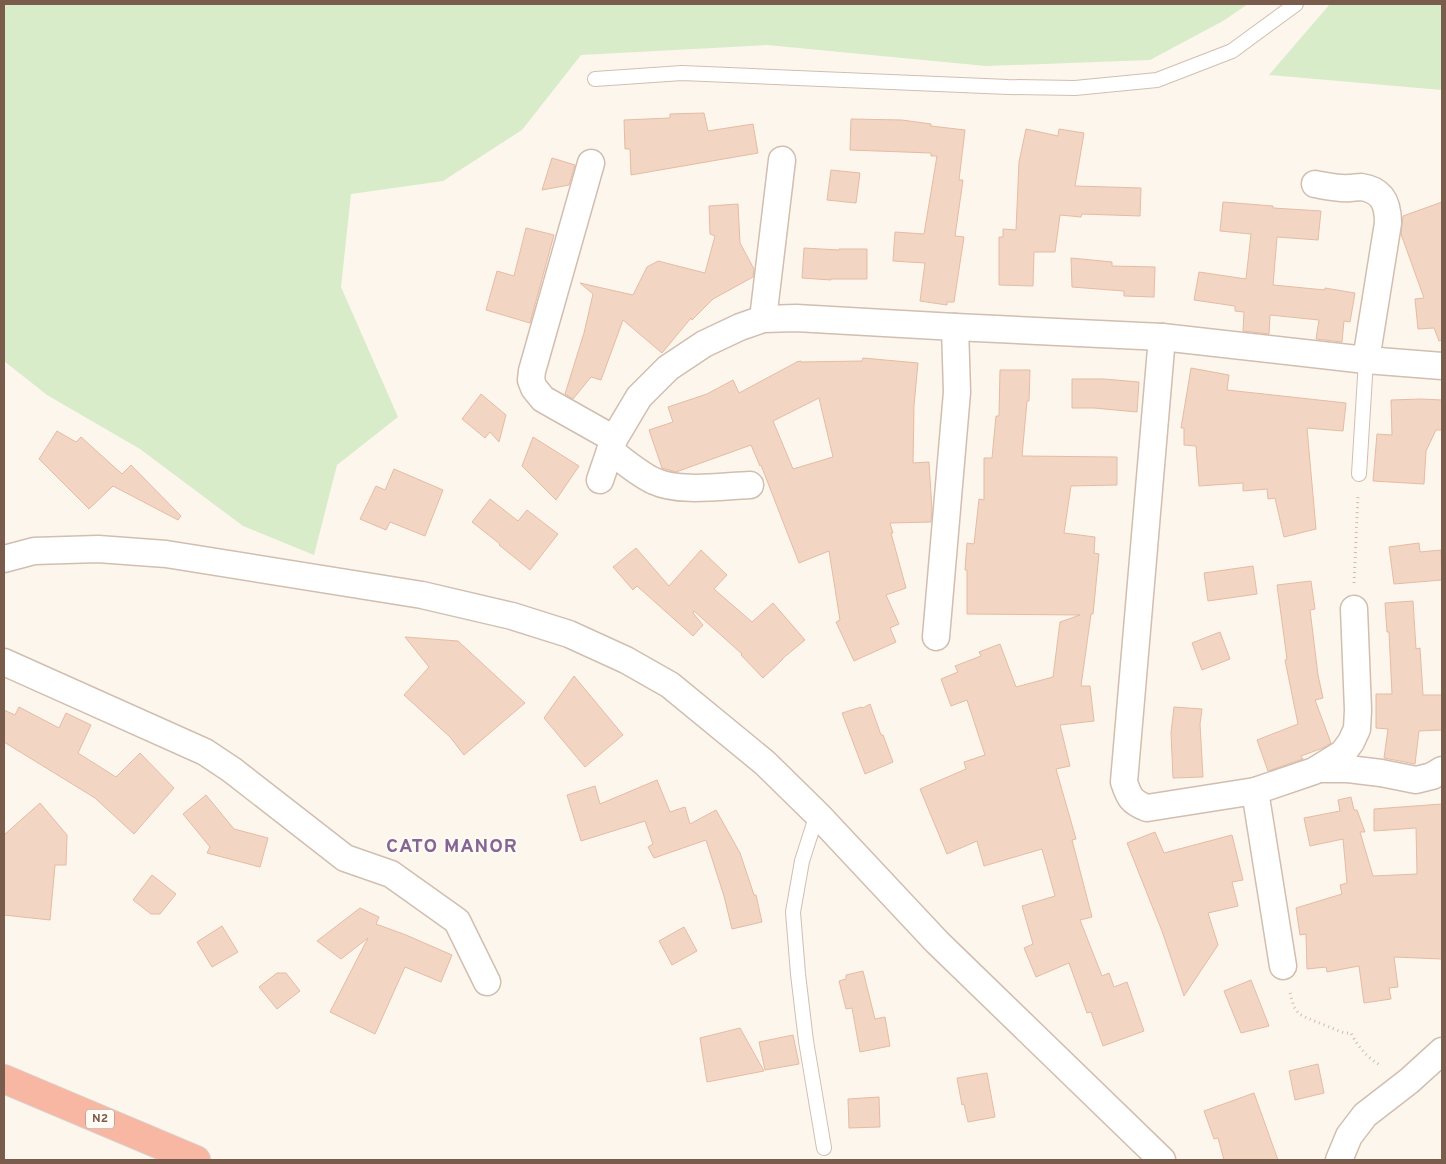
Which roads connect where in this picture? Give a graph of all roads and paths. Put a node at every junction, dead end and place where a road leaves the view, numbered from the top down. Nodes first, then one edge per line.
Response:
1 (1296, 4) edge
2 (595, 79) dead end
3 (782, 160) dead end
4 (591, 163) dead end
5 (1315, 184) dead end
6 (763, 319) junction
7 (955, 327) junction
8 (1162, 337) junction
9 (1366, 360) junction
10 (1442, 366) edge
11 (612, 445) junction
12 (600, 480) dead end
13 (1358, 481) joint
14 (750, 485) dead end
15 (4, 559) edge
16 (1354, 598) joint
17 (936, 637) dead end
18 (4, 662) edge
19 (1318, 769) junction
20 (1442, 770) edge
21 (1255, 791) junction
22 (817, 814) junction
23 (1284, 966) joint
24 (487, 982) dead end
25 (1442, 1051) edge
26 (4, 1079) edge
27 (1409, 1081) junction
28 (824, 1148) dead end
29 (196, 1160) edge
30 (1162, 1160) edge
31 (1339, 1160) edge

1 - 2 lane
3 - 6 street
4 - 11 street
5 - 9 street
6 - 7 street
6 - 11 street
7 - 8 street
7 - 17 street
8 - 9 street
8 - 21 street
9 - 10 street
9 - 13 lane
11 - 12 street
11 - 14 street
13 - 16 path
15 - 22 street
16 - 19 street
18 - 24 street
19 - 20 street
19 - 21 street
21 - 23 street
22 - 28 lane
22 - 30 street
23 - 27 path
25 - 27 street
26 - 29 highway, N2
27 - 31 street

